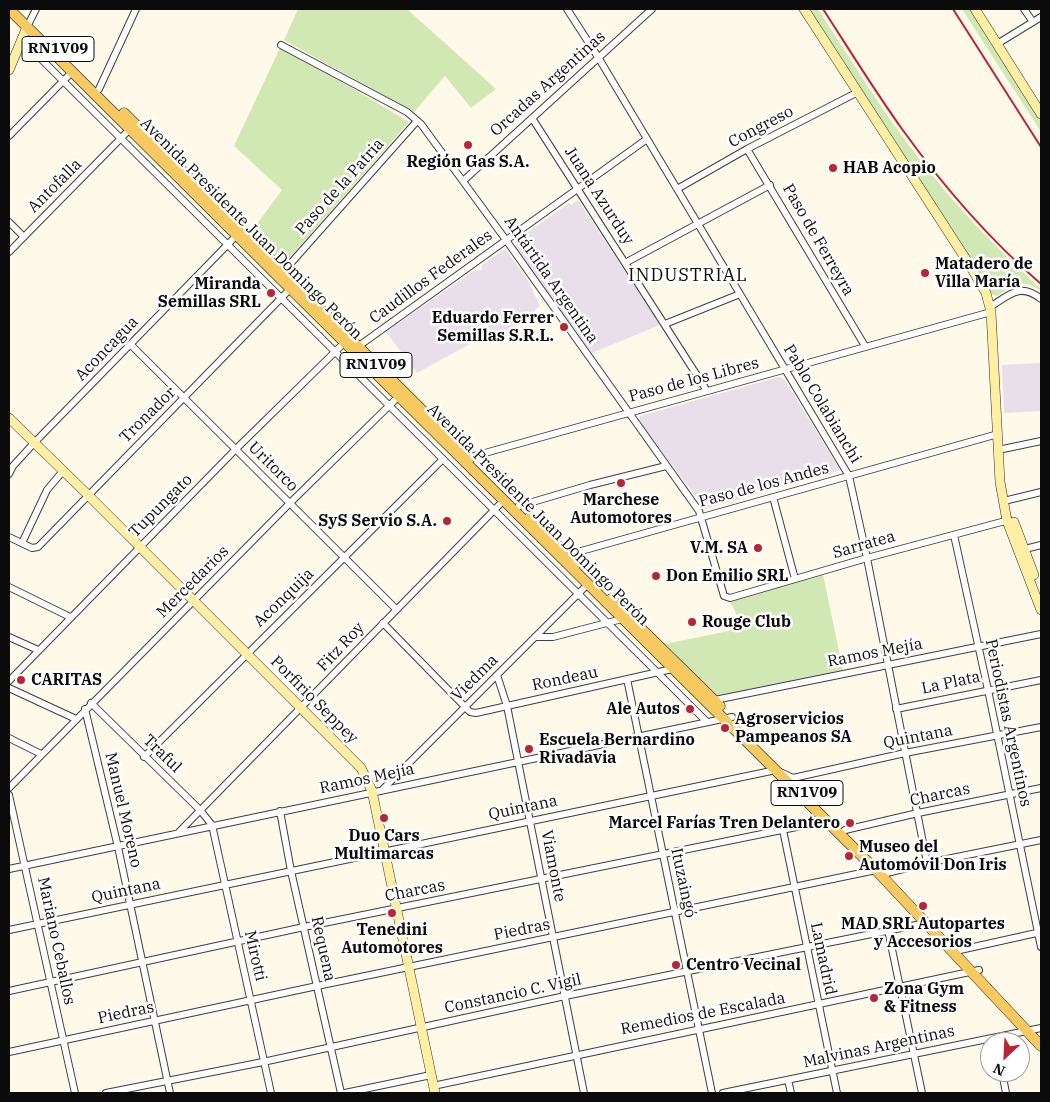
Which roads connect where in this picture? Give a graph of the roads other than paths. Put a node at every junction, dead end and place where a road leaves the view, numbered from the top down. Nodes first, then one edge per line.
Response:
1 (9, 9) edge
2 (18, 9) edge
3 (36, 9) edge
4 (136, 9) edge
5 (567, 9) edge
6 (652, 9) edge
7 (804, 9) edge
8 (975, 9) edge
9 (1024, 9) edge
10 (1041, 17) edge
11 (1033, 22) junction
12 (29, 24) junction
13 (22, 40) junction
14 (997, 44) junction
15 (281, 45) dead end
16 (598, 57) junction
17 (9, 70) edge
18 (72, 72) junction
19 (63, 81) junction
20 (99, 89) junction
21 (858, 92) junction
22 (1041, 114) edge
23 (532, 118) junction
24 (417, 121) junction
25 (130, 129) junction
26 (9, 136) edge
27 (121, 138) junction
28 (647, 139) junction
29 (748, 149) junction
30 (463, 181) junction
31 (770, 185) junction
32 (578, 188) junction
33 (677, 189) junction
34 (9, 222) edge
35 (698, 224) junction
36 (236, 236) junction
37 (24, 237) junction
38 (506, 240) junction
39 (227, 244) junction
40 (9, 252) edge
41 (625, 263) junction
42 (283, 272) junction
43 (290, 289) junction
44 (740, 294) junction
45 (281, 298) junction
46 (1041, 298) edge
47 (991, 309) junction
48 (665, 324) junction
49 (131, 345) junction
50 (864, 346) junction
51 (351, 347) junction
52 (335, 352) junction
53 (786, 370) junction
54 (793, 375) dead end
55 (707, 391) junction
56 (184, 397) junction
57 (398, 397) junction
58 (390, 406) junction
59 (628, 412) junction
60 (9, 418) edge
61 (998, 434) junction
62 (1041, 441) edge
63 (34, 442) junction
64 (236, 449) junction
65 (998, 450) junction
66 (443, 459) junction
67 (466, 459) junction
68 (11, 465) edge
69 (666, 466) junction
70 (63, 472) junction
71 (9, 474) edge
72 (851, 475) junction
73 (1041, 492) edge
74 (88, 495) junction
75 (773, 497) junction
76 (503, 501) junction
77 (1004, 501) junction
78 (290, 503) junction
79 (519, 506) junction
80 (494, 510) junction
81 (702, 516) junction
82 (1010, 520) junction
83 (954, 535) junction
84 (9, 537) edge
85 (22, 543) junction
86 (1041, 545) edge
87 (139, 547) junction
88 (1025, 549) junction
89 (567, 555) junction
90 (344, 558) junction
91 (867, 558) junction
92 (795, 579) junction
93 (587, 585) junction
94 (9, 587) edge
95 (578, 594) junction
96 (724, 596) joint
97 (1041, 596) edge
98 (193, 601) junction
99 (396, 609) junction
100 (1041, 610) edge
101 (70, 617) junction
102 (622, 619) junction
103 (607, 622) junction
104 (383, 623) junction
105 (1041, 634) edge
106 (9, 637) edge
107 (535, 637) junction
108 (979, 647) junction
109 (38, 650) junction
110 (246, 654) junction
111 (888, 664) junction
112 (672, 669) junction
113 (657, 672) junction
114 (497, 675) junction
115 (627, 679) junction
116 (1041, 680) edge
117 (9, 681) edge
118 (9, 688) edge
119 (988, 690) junction
120 (715, 700) junction
121 (91, 703) junction
122 (507, 706) junction
123 (465, 707) junction
124 (85, 709) junction
125 (302, 709) junction
126 (896, 709) junction
127 (728, 718) junction
128 (76, 719) junction
129 (707, 722) junction
130 (1041, 727) edge
131 (998, 736) junction
132 (639, 737) junction
133 (9, 738) edge
134 (905, 753) junction
135 (42, 754) junction
136 (144, 757) junction
137 (518, 762) junction
138 (776, 770) junction
139 (793, 778) junction
140 (9, 788) edge
141 (1041, 788) edge
142 (382, 790) junction
143 (372, 791) junction
144 (9, 795) edge
145 (651, 795) junction
146 (1009, 795) junction
147 (200, 810) junction
148 (280, 811) junction
149 (918, 813) junction
150 (530, 821) junction
151 (826, 821) junction
152 (212, 825) junction
153 (783, 830) junction
154 (844, 830) junction
155 (179, 833) junction
156 (1041, 840) edge
157 (1020, 844) junction
158 (118, 847) junction
159 (385, 851) junction
160 (663, 854) junction
161 (927, 863) junction
162 (26, 865) junction
163 (9, 869) edge
164 (876, 870) junction
165 (291, 871) junction
166 (887, 873) junction
167 (542, 880) junction
168 (225, 886) junction
169 (794, 888) junction
170 (130, 904) junction
171 (397, 909) junction
172 (675, 912) junction
173 (926, 923) junction
174 (38, 924) junction
175 (304, 927) junction
176 (9, 930) edge
177 (888, 930) junction
178 (1040, 933) edge
179 (554, 938) junction
180 (238, 942) junction
181 (806, 946) junction
182 (1041, 947) edge
183 (960, 950) junction
184 (142, 961) junction
185 (409, 967) junction
186 (687, 971) junction
187 (975, 971) junction
188 (50, 982) junction
189 (317, 986) junction
190 (899, 987) junction
191 (9, 991) edge
192 (565, 996) junction
193 (251, 1000) junction
194 (820, 1005) junction
195 (155, 1022) junction
196 (421, 1028) junction
197 (699, 1029) junction
198 (1036, 1031) edge
199 (63, 1040) junction
200 (980, 1043) edge
201 (331, 1046) junction
202 (1041, 1046) edge
203 (9, 1052) edge
204 (576, 1054) junction
205 (914, 1054) junction
206 (263, 1062) junction
207 (833, 1071) junction
208 (431, 1074) junction
209 (788, 1080) junction
210 (168, 1081) junction
211 (434, 1089) edge
212 (75, 1093) edge
213 (106, 1093) edge
214 (170, 1093) edge
215 (271, 1093) edge
216 (341, 1093) edge
217 (345, 1093) edge
218 (584, 1093) edge
219 (712, 1093) edge
220 (723, 1093) edge
221 (791, 1093) edge
222 (837, 1093) edge
223 (922, 1093) edge

1 - 12 main road, Avenida Presidente Juan Domingo Perón / RN1V09
2 - 12 main road, Avenida Presidente Juan Domingo Perón / RN1V09
3 - 12 street
4 - 20 street
5 - 16 street, Pablo Colabianchi
6 - 16 street, Orcadas Argentinas
7 - 21 main road
8 - 14 main road
9 - 11 street
10 - 11 street
11 - 14 street
12 - 13 main road
12 - 18 main road, Avenida Presidente Juan Domingo Perón / RN1V09
12 - 20 main road, Avenida Presidente Juan Domingo Perón / RN1V09
13 - 17 main road
13 - 19 street, Avenida Presidente Juan Domingo Perón
14 - 22 main road
15 - 24 street, Antártida Argentina
16 - 23 street, Orcadas Argentinas
16 - 28 street, Pablo Colabianchi
18 - 19 street
18 - 25 main road, Avenida Presidente Juan Domingo Perón / RN1V09
19 - 26 street
19 - 27 street, Avenida Presidente Juan Domingo Perón
20 - 42 main road, Avenida Presidente Juan Domingo Perón / RN1V09
21 - 29 street, Congreso
21 - 47 main road
23 - 30 street, Orcadas Argentinas
23 - 32 street, Juana Azurduy
24 - 30 street, Antártida Argentina
24 - 42 street, Paso de la Patria
25 - 27 street, Antofalla
25 - 36 main road, Avenida Presidente Juan Domingo Perón / RN1V09
27 - 37 street, Antofalla
27 - 39 street, Avenida Presidente Juan Domingo Perón
28 - 32 street, Caudillos Federales
28 - 33 street, Pablo Colabianchi
29 - 31 street, Paso de Ferreyra
29 - 33 street, Congreso
30 - 38 street, Antártida Argentina
31 - 35 street
31 - 50 street, Paso de Ferreyra
32 - 38 street, Caudillos Federales
32 - 41 street, Juana Azurduy
33 - 35 street, Pablo Colabianchi
34 - 37 street
35 - 41 street
35 - 44 street, Pablo Colabianchi
36 - 39 street, Aconcagua
36 - 43 main road, Avenida Presidente Juan Domingo Perón / RN1V09
37 - 40 street, Antofalla
38 - 51 street, Caudillos Federales
38 - 59 street, Antártida Argentina
39 - 45 street, Avenida Presidente Juan Domingo Perón
39 - 49 street, Aconcagua
41 - 48 street, Juana Azurduy
42 - 51 main road, Avenida Presidente Juan Domingo Perón / RN1V09
43 - 45 street, Tronador
43 - 51 main road, Avenida Presidente Juan Domingo Perón / RN1V09
44 - 48 street
44 - 53 street, Pablo Colabianchi
45 - 52 street, Avenida Presidente Juan Domingo Perón
45 - 56 street, Tronador
46 - 47 street, Paso de los Libres
47 - 50 street, Paso de los Libres
47 - 61 main road
48 - 55 street, Juana Azurduy
49 - 56 street, Uritorco
49 - 63 street, Aconcagua
50 - 53 street, Paso de los Libres
51 - 52 street, Caudillos Federales
51 - 57 main road, Avenida Presidente Juan Domingo Perón / RN1V09
51 - 67 main road, Avenida Presidente Juan Domingo Perón / RN1V09
52 - 58 street, Avenida Presidente Juan Domingo Perón
52 - 64 street, Tupungato
53 - 55 street, Paso de los Libres
53 - 72 street, Pablo Colabianchi
54 - 72 street
55 - 59 street, Paso de los Libres
56 - 64 street, Uritorco
56 - 74 street, Tronador
57 - 58 street, Mercedarios
57 - 67 main road, Avenida Presidente Juan Domingo Perón / RN1V09
58 - 66 street, Avenida Presidente Juan Domingo Perón
58 - 78 street, Mercedarios
59 - 67 street, Paso de los Libres
59 - 69 street, Antártida Argentina
60 - 63 main road, Porfirio Seppey
61 - 65 main road
61 - 72 street, Paso de los Andes
62 - 65 street
63 - 68 street, Aconcagua
63 - 70 main road, Porfirio Seppey
64 - 78 street, Uritorco
64 - 87 street, Tupungato
65 - 77 main road
66 - 80 street, Avenida Presidente Juan Domingo Perón
66 - 90 street, Aconquija
67 - 76 main road, Avenida Presidente Juan Domingo Perón / RN1V09
67 - 79 main road, Avenida Presidente Juan Domingo Perón / RN1V09
68 - 71 street, Aconcagua
69 - 79 street
69 - 81 street, Antártida Argentina
70 - 74 main road, Porfirio Seppey
70 - 85 street
72 - 75 street, Paso de los Andes
72 - 91 street, Pablo Colabianchi
73 - 77 street
74 - 85 street, Tronador
74 - 87 main road, Porfirio Seppey
75 - 81 street, Paso de los Andes
75 - 92 street
76 - 80 street, Fitz Roy
76 - 93 main road, Avenida Presidente Juan Domingo Perón / RN1V09
77 - 82 main road
78 - 90 street, Uritorco
78 - 98 street, Mercedarios
79 - 89 main road, Avenida Presidente Juan Domingo Perón / RN1V09
80 - 95 street, Avenida Presidente Juan Domingo Perón
80 - 99 street, Fitz Roy
81 - 89 street, Paso de los Andes
81 - 96 street, Antártida Argentina
82 - 83 street, Sarratea
82 - 88 main road
82 - 100 main road
83 - 91 street, Sarratea
83 - 108 street, Periodistas Argentinos
84 - 85 street
86 - 88 street
87 - 98 main road, Porfirio Seppey
87 - 101 street, Tupungato
88 - 97 main road
89 - 120 main road, Avenida Presidente Juan Domingo Perón / RN1V09
90 - 99 street, Uritorco
90 - 110 street, Aconquija
91 - 92 street, Sarratea
91 - 111 street, Pablo Colabianchi
92 - 96 street, Sarratea
93 - 95 street, Viedma
93 - 102 main road, Avenida Presidente Juan Domingo Perón / RN1V09
94 - 101 street
95 - 103 street, Avenida Presidente Juan Domingo Perón
95 - 107 street, Viedma
98 - 110 main road, Porfirio Seppey
98 - 121 street, Mercedarios
99 - 104 street, Fitz Roy
101 - 109 street, Tupungato
102 - 103 street
102 - 112 main road, Avenida Presidente Juan Domingo Perón / RN1V09
103 - 107 street
103 - 113 street, Avenida Presidente Juan Domingo Perón
104 - 123 street
104 - 125 street, Fitz Roy
105 - 108 street, Ramos Mejía
106 - 109 street
107 - 114 street, Viedma
108 - 111 street, Ramos Mejía
108 - 119 street, Periodistas Argentinos
109 - 117 street, Tupungato
110 - 125 main road, Porfirio Seppey
110 - 136 street, Aconquija
111 - 120 street, Ramos Mejía
111 - 126 street, Pablo Colabianchi
112 - 113 street, Rondeau
112 - 127 main road, Avenida Presidente Juan Domingo Perón / RN1V09
113 - 115 street, Rondeau
113 - 129 street, Avenida Presidente Juan Domingo Perón
114 - 122 street, Viamonte
114 - 123 street, Viedma
115 - 122 street, Rondeau
115 - 132 street, Ituzaingó
116 - 119 street, La Plata
118 - 128 street
119 - 126 street, La Plata
119 - 131 street, Periodistas Argentinos
120 - 127 main road, Avenida Presidente Juan Domingo Perón / RN1V09
121 - 124 street, Mercedarios
121 - 136 street, Traful
122 - 123 street, Rondeau
122 - 137 street, Viamonte
123 - 142 street, Viedma
124 - 128 street, Mercedarios
124 - 158 street, Manuel Moreno
125 - 143 main road, Porfirio Seppey
125 - 147 street, Fitz Roy
126 - 134 street, Pablo Colabianchi
127 - 129 street, Ramos Mejía
127 - 138 main road, Avenida Presidente Juan Domingo Perón / RN1V09
127 - 139 main road, Avenida Presidente Juan Domingo Perón / RN1V09
128 - 135 street, Mercedarios
129 - 132 street, Ramos Mejía
130 - 131 street, Quintana
131 - 134 street, Quintana
131 - 146 street, Periodistas Argentinos
132 - 137 street, Ramos Mejía
132 - 145 street, Ituzaingó
133 - 135 street
134 - 139 street, Quintana
134 - 149 street, Pablo Colabianchi
135 - 140 street, Mercedarios
136 - 147 street, Traful
137 - 142 street, Ramos Mejía
137 - 150 street, Viamonte
138 - 139 street
138 - 145 street, Quintana
138 - 151 main road, Avenida Presidente Juan Domingo Perón / RN1V09
139 - 154 main road, Avenida Presidente Juan Domingo Perón / RN1V09
141 - 146 street, Charcas
142 - 143 street, Ramos Mejía
143 - 148 street, Ramos Mejía
143 - 159 main road, Porfirio Seppey
144 - 162 street, Mariano Ceballos
145 - 150 street, Quintana
145 - 160 street, Ituzaingó
146 - 149 street, Charcas
146 - 157 street, Periodistas Argentinos
147 - 152 street, Traful
147 - 155 street, Fitz Roy
148 - 152 street, Ramos Mejía
148 - 165 street, Requena
149 - 154 street, Charcas
149 - 161 street, Pablo Colabianchi
150 - 159 street, Quintana
150 - 167 street, Viamonte
151 - 153 street, Charcas
151 - 164 main road, Avenida Presidente Juan Domingo Perón / RN1V09
152 - 155 street, Ramos Mejía
152 - 168 street, Mirotti
153 - 160 street, Charcas
153 - 169 street, Lamadrid
154 - 166 main road, Avenida Presidente Juan Domingo Perón / RN1V09
155 - 158 street, Ramos Mejía
156 - 157 street, Piedras
157 - 161 street, Piedras
157 - 178 street, Periodistas Argentinos
158 - 162 street, Ramos Mejía
158 - 170 street, Manuel Moreno
159 - 165 street, Quintana
159 - 171 main road, Porfirio Seppey
160 - 167 street, Charcas
160 - 172 street, Ituzaingó
161 - 166 street, Piedras
162 - 163 street, Ramos Mejía
162 - 174 street, Mariano Ceballos
164 - 166 street, Piedras
164 - 169 street, Piedras
164 - 173 main road, Avenida Presidente Juan Domingo Perón / RN1V09
165 - 168 street, Quintana
165 - 175 street, Requena
166 - 183 main road, Avenida Presidente Juan Domingo Perón / RN1V09
167 - 171 street, Charcas
167 - 179 street, Viamonte
168 - 170 street, Quintana
168 - 180 street, Mirotti
169 - 172 street, Piedras
169 - 181 street, Lamadrid
170 - 174 street, Quintana
170 - 184 street, Manuel Moreno
171 - 175 street, Charcas
171 - 185 main road, Porfirio Seppey
172 - 179 street, Piedras
172 - 186 street, Ituzaingó
173 - 177 street, Constancio C. Vigil
173 - 187 main road, Avenida Presidente Juan Domingo Perón / RN1V09
174 - 176 street, Quintana
174 - 188 street, Mariano Ceballos
175 - 180 street, Charcas
175 - 189 street, Requena
177 - 181 street, Constancio C. Vigil
177 - 190 street
178 - 182 street, Periodistas Argentinos
178 - 183 street
179 - 185 street, Piedras
179 - 192 street, Viamonte
180 - 184 street, Charcas
180 - 193 street, Mirotti
181 - 186 street, Constancio C. Vigil
181 - 194 street, Lamadrid
183 - 187 main road, Avenida Presidente Juan Domingo Perón / RN1V09
184 - 188 street, Charcas
184 - 195 street, Manuel Moreno
185 - 189 street, Piedras
185 - 196 main road, Porfirio Seppey
186 - 192 street, Constancio C. Vigil
186 - 197 street, Ituzaingó
187 - 190 street, Remedios de Escalada
187 - 198 main road, Avenida Presidente Juan Domingo Perón / RN1V09
188 - 191 street, Charcas
188 - 199 street, Mariano Ceballos
189 - 193 street, Piedras
189 - 201 street, Requena
190 - 194 street, Remedios de Escalada
190 - 205 street
192 - 196 street, Constancio C. Vigil
192 - 204 street, Viamonte
193 - 195 street, Piedras
193 - 206 street, Mirotti
194 - 197 street, Remedios de Escalada
194 - 207 street, Lamadrid
195 - 199 street, Piedras
195 - 210 street, Manuel Moreno
196 - 201 street, Constancio C. Vigil
196 - 208 main road, Porfirio Seppey
197 - 204 street, Remedios de Escalada
197 - 219 street, Ituzaingó
198 - 202 main road, Avenida Presidente Juan Domingo Perón / RN1V09
199 - 203 street, Piedras
199 - 212 street, Mariano Ceballos
200 - 205 street, Malvinas Argentinas
201 - 206 street, Constancio C. Vigil
201 - 216 street, Requena
204 - 211 street, Remedios de Escalada
204 - 218 street, Viamonte
205 - 207 street, Malvinas Argentinas
205 - 223 street
206 - 210 street, Constancio C. Vigil
206 - 215 street, Mirotti
207 - 209 street, Malvinas Argentinas
207 - 222 street, Lamadrid
208 - 211 main road, Porfirio Seppey
208 - 217 street
209 - 220 street, Malvinas Argentinas
209 - 221 street
210 - 213 street, Constancio C. Vigil
210 - 214 street, Manuel Moreno

